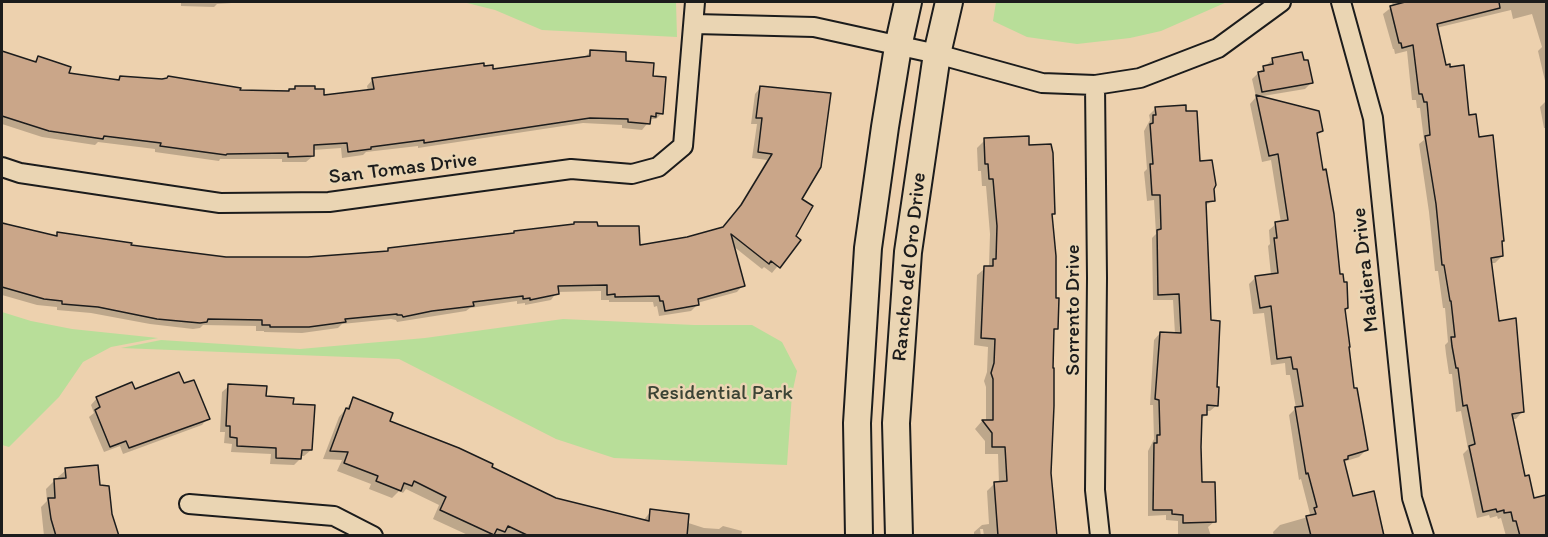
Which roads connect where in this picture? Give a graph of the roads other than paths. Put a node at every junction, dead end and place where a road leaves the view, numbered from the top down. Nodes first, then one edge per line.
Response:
1 (695, 2) edge
2 (908, 2) edge
3 (949, 2) edge
4 (1281, 2) edge
5 (1341, 2) edge
6 (694, 24) junction
7 (898, 46) junction
8 (937, 54) junction
9 (1095, 84) junction
10 (2, 167) edge
11 (189, 504) dead end
12 (373, 536) edge
13 (859, 536) edge
14 (899, 536) edge
15 (1100, 536) edge
16 (1424, 536) edge

1 - 6 street, San Tomas Drive
2 - 7 main road, Rancho del Oro Drive
3 - 8 main road, Rancho del Oro Drive
4 - 9 street
5 - 16 street, Madiera Drive
6 - 7 street
6 - 10 street, San Tomas Drive
7 - 8 street
7 - 13 main road, Rancho del Oro Drive
8 - 9 street
8 - 14 main road, Rancho del Oro Drive
9 - 15 street, Sorrento Drive
11 - 12 street

